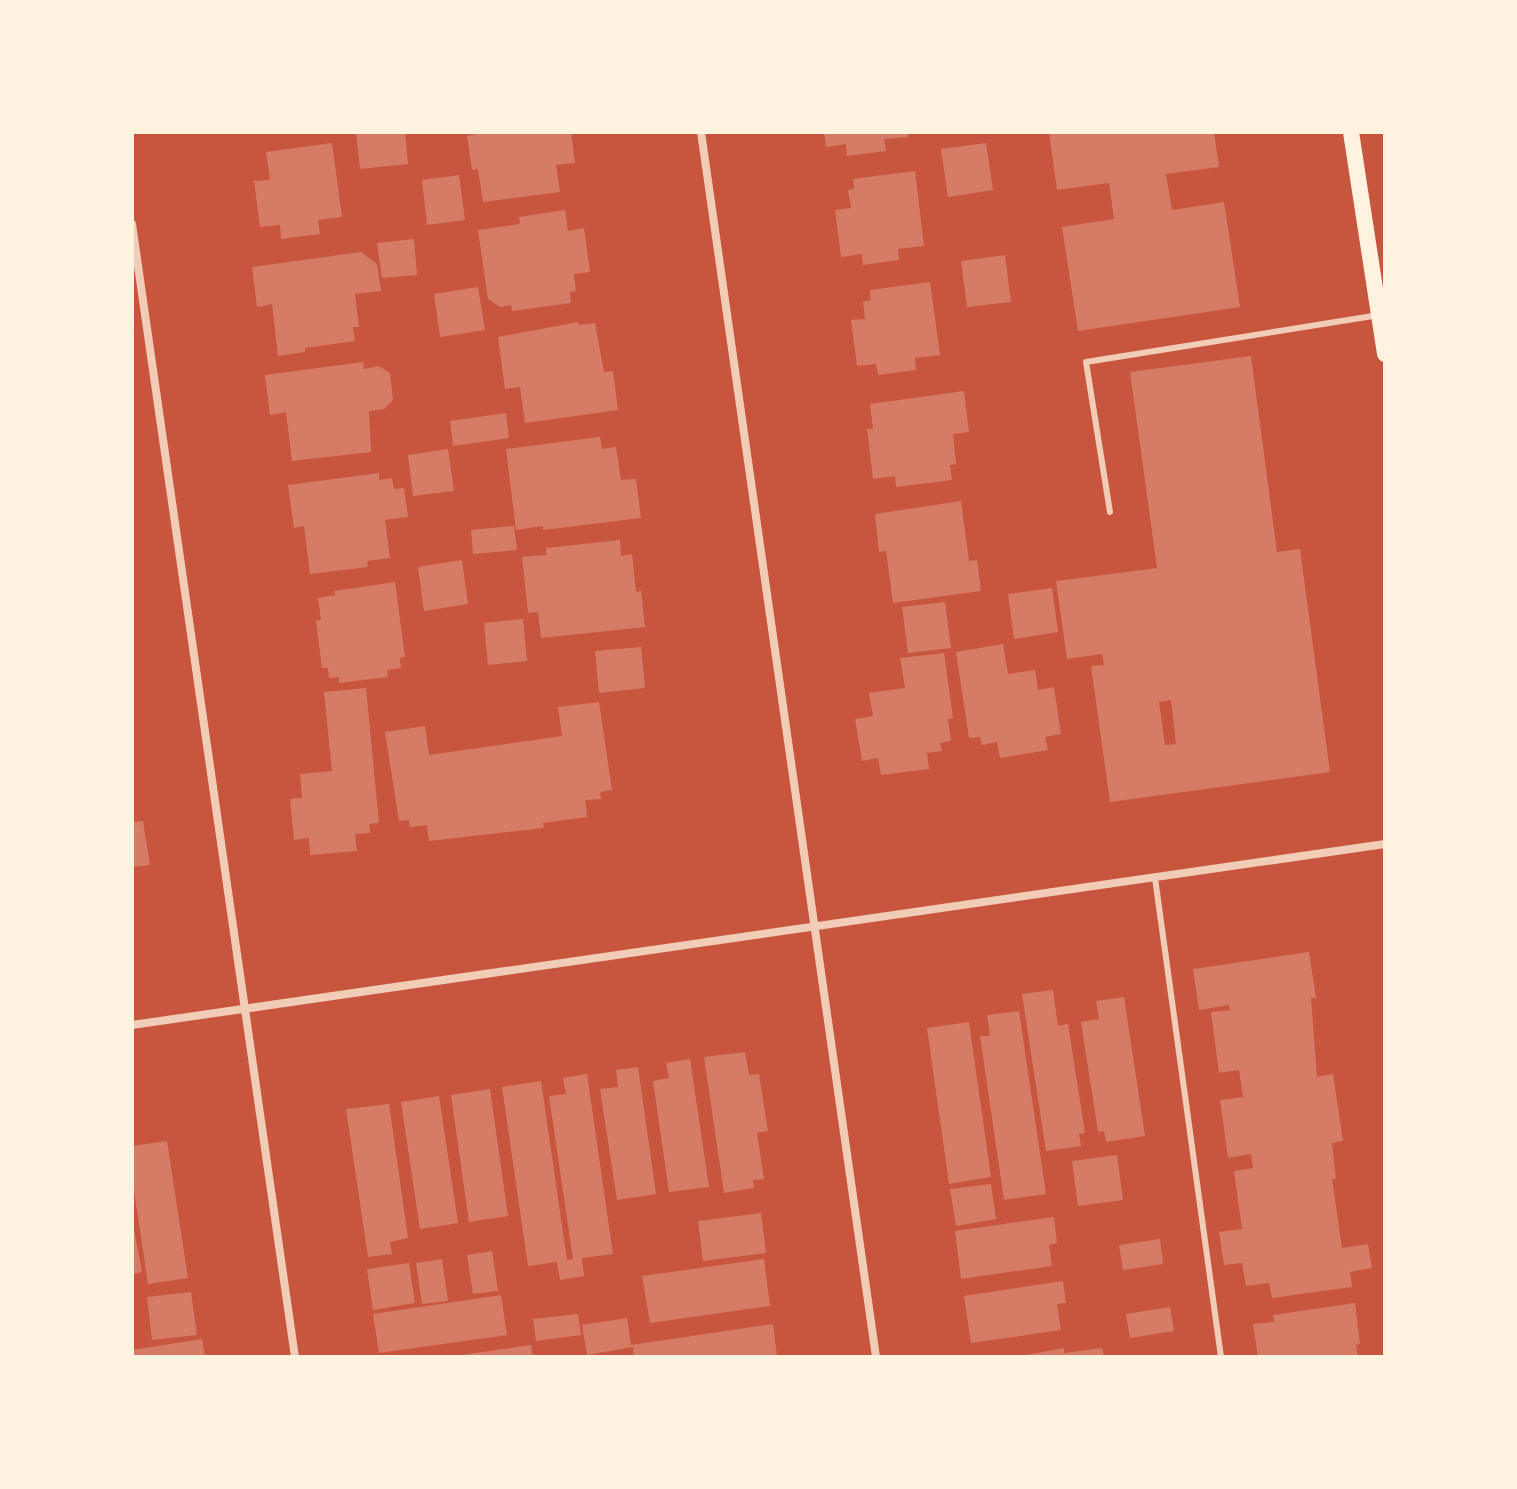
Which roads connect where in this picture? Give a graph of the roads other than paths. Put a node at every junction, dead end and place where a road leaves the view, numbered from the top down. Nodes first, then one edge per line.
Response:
1 (701, 132) edge
2 (1351, 132) edge
3 (132, 224) edge
4 (1379, 315) junction
5 (1385, 354) edge
6 (1110, 512) dead end
7 (1385, 844) edge
8 (1155, 878) junction
9 (814, 927) junction
10 (244, 1009) junction
11 (132, 1025) edge
12 (295, 1357) edge
13 (876, 1357) edge
14 (1221, 1357) edge

1 - 9 street
2 - 4 main road
3 - 10 street
4 - 5 main road
4 - 6 lane
7 - 8 street
8 - 9 street
8 - 14 lane
9 - 10 street
9 - 13 street
10 - 11 street
10 - 12 street

